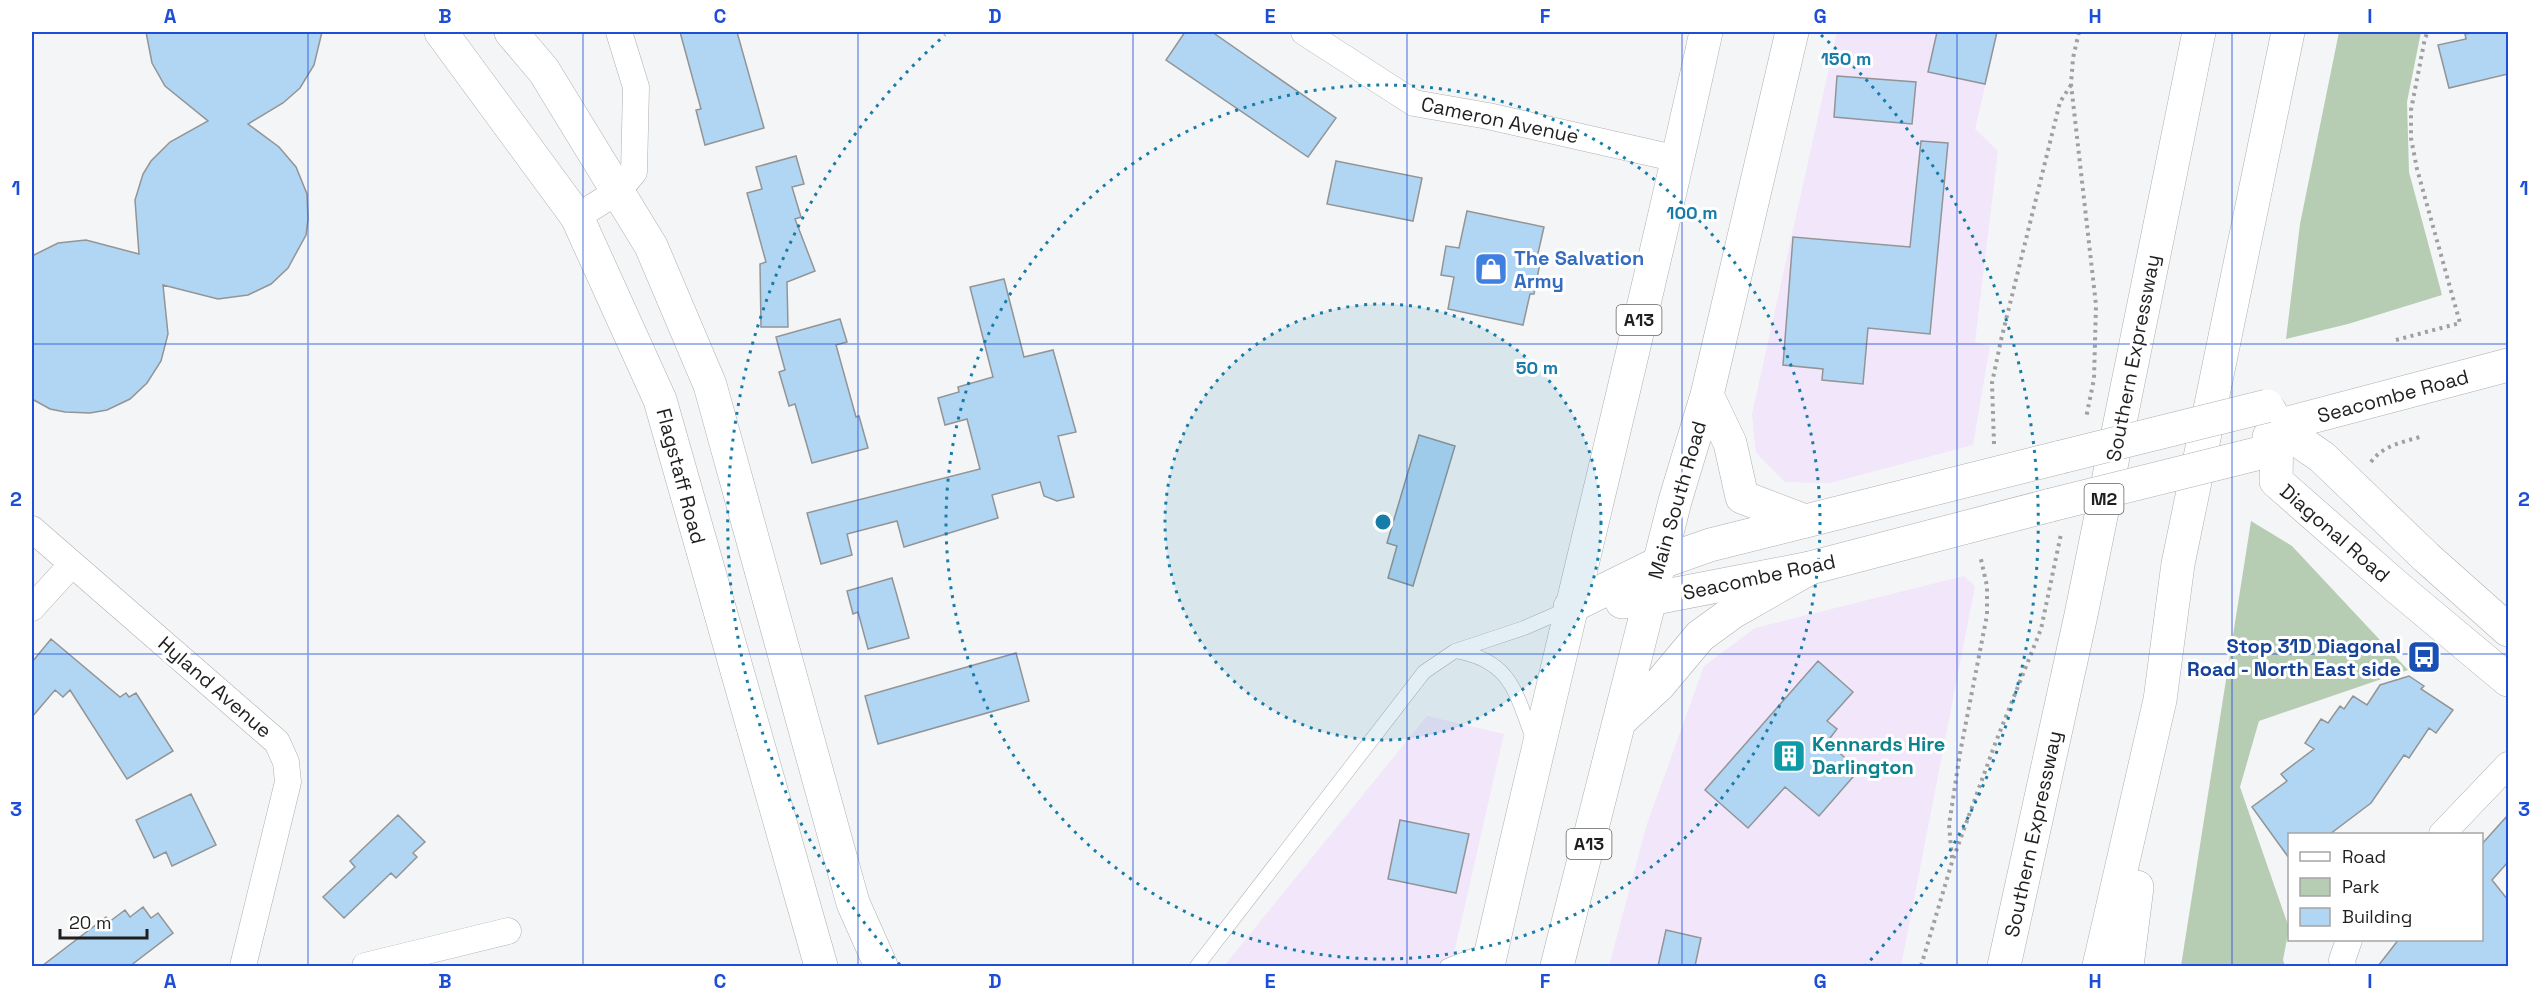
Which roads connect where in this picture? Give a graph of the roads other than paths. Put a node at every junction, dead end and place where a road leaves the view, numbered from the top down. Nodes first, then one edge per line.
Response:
1 (441, 32) edge
2 (511, 32) edge
3 (619, 32) edge
4 (1304, 32) edge
5 (1706, 32) edge
6 (1792, 32) edge
7 (2199, 32) edge
8 (2288, 32) edge
9 (1678, 159) junction
10 (618, 191) junction
11 (577, 217) junction
12 (2508, 365) edge
13 (1707, 395) junction
14 (2272, 416) junction
15 (1805, 521) junction
16 (32, 529) edge
17 (1659, 563) junction
18 (72, 564) junction
19 (1810, 568) junction
20 (1650, 599) junction
21 (1570, 607) junction
22 (32, 608) edge
23 (2508, 630) edge
24 (1455, 651) junction
25 (2508, 680) edge
26 (2160, 700) junction
27 (1620, 721) junction
28 (1536, 749) junction
29 (2508, 765) edge
30 (2443, 833) edge
31 (508, 931) dead end
32 (2348, 941) edge
33 (1490, 957) edge
34 (243, 966) edge
35 (365, 966) edge
36 (821, 966) edge
37 (881, 966) edge
38 (1197, 966) edge
39 (1447, 966) edge
40 (1557, 966) edge
41 (2004, 966) edge
42 (2099, 966) edge
43 (2127, 966) edge
44 (2343, 966) edge

1 - 11 main road, Flagstaff Road
2 - 10 main road
3 - 10 street
4 - 9 street, Cameron Avenue
5 - 9 main road, A13
6 - 13 main road, Main South Road / A13
7 - 41 main road, Southern Expressway / M2
8 - 26 main road
9 - 21 main road, A13
10 - 11 street
10 - 37 main road
11 - 36 main road, Flagstaff Road
12 - 14 main road, Seacombe Road
13 - 15 main road
13 - 17 main road, Main South Road / A13
14 - 15 main road, Seacombe Road, bridge
14 - 19 main road, Seacombe Road, bridge
14 - 23 main road
14 - 25 main road, Diagonal Road
15 - 17 main road, Seacombe Road
16 - 18 street, Hyland Avenue
17 - 20 main road, Main South Road / A13
17 - 21 main road, Seacombe Road
18 - 22 street
18 - 34 street, Hyland Avenue
19 - 20 main road, Seacombe Road
19 - 27 main road
20 - 21 main road, Seacombe Road
20 - 27 main road, Main South Road / A13
21 - 24 lane
21 - 28 main road, A13
24 - 28 lane
24 - 38 lane
26 - 42 main road
26 - 43 main road
27 - 40 main road, Main South Road / A13
28 - 33 main road, A13
29 - 30 street
31 - 35 street
32 - 44 street
33 - 39 lane

